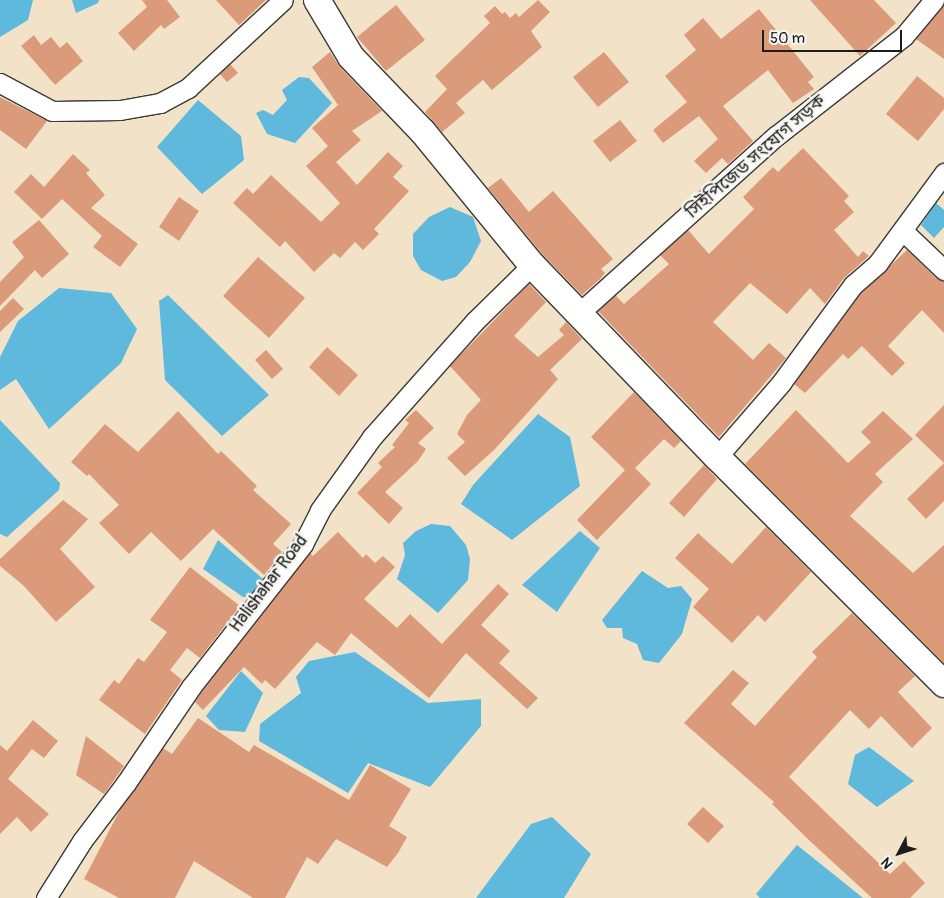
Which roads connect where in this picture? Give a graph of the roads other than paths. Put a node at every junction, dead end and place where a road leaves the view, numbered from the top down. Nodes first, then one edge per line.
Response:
1 (283, 0) edge
2 (317, 0) edge
3 (934, 0) edge
4 (0, 83) edge
5 (944, 173) edge
6 (903, 231) junction
7 (532, 265) junction
8 (944, 270) edge
9 (578, 314) junction
10 (717, 457) junction
11 (944, 684) edge
12 (46, 898) edge

1 - 4 street
2 - 7 street
3 - 9 street, সিইপিজেড সংযোগ সড়ক
5 - 6 street
6 - 8 street
6 - 10 street
7 - 9 street
7 - 12 street, Halishahar Road
9 - 10 street
10 - 11 street

